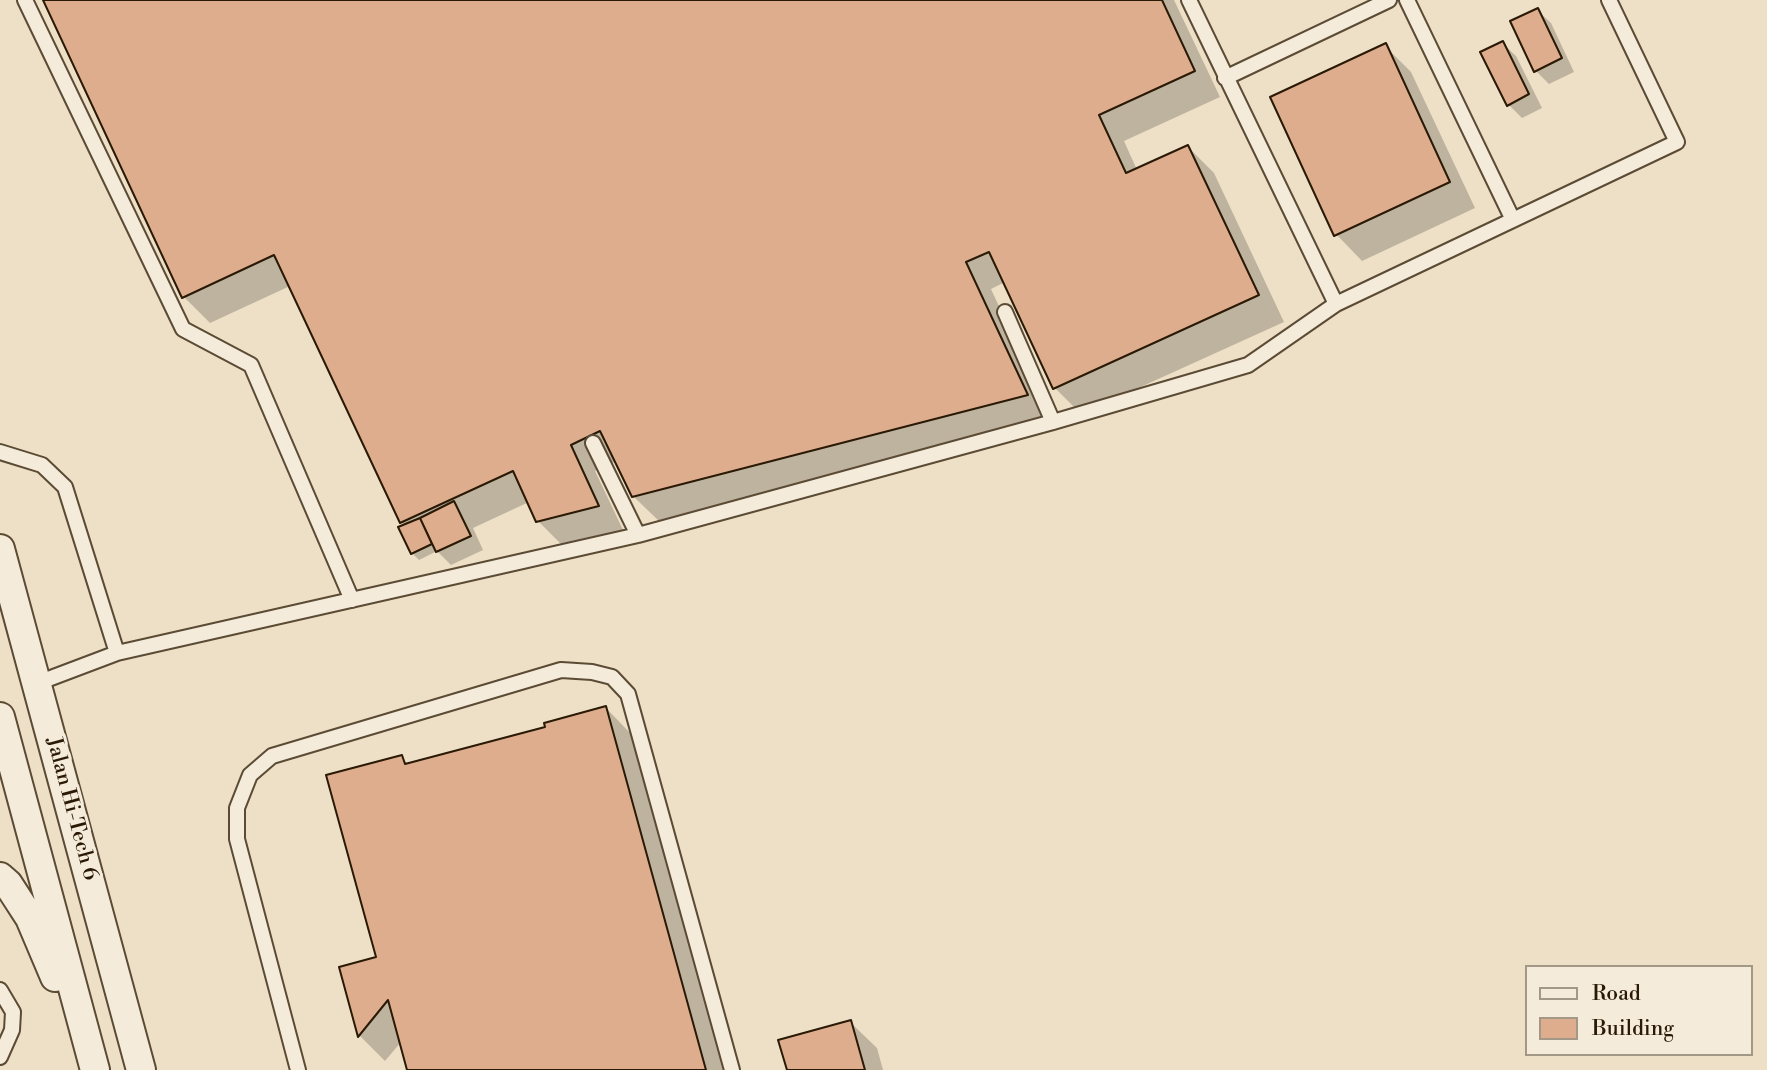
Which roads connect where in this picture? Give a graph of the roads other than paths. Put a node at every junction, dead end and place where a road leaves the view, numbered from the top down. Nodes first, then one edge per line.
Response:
1 (25, 0) edge
2 (1189, 0) edge
3 (1389, 0) edge
4 (1407, 0) edge
5 (1609, 0) edge
6 (1225, 78) junction
7 (1513, 220) junction
8 (1336, 304) junction
9 (1005, 312) dead end
10 (1053, 422) junction
11 (593, 443) dead end
12 (0, 452) edge
13 (638, 535) junction
14 (0, 549) edge
15 (352, 600) junction
16 (117, 653) junction
17 (36, 684) junction
18 (1, 724) edge
19 (52, 739) junction
20 (8, 780) edge
21 (0, 877) edge
22 (0, 990) edge
23 (0, 1057) edge
24 (94, 1070) edge
25 (141, 1070) edge
26 (298, 1070) edge
27 (732, 1070) edge

1 - 15 lane
2 - 6 lane
3 - 6 lane
4 - 7 lane
5 - 7 lane
6 - 8 lane
7 - 8 lane
8 - 10 lane
9 - 10 lane
10 - 13 lane
11 - 13 lane
12 - 16 lane
13 - 15 lane
14 - 17 street, Jalan Hi-Tech 6
15 - 16 lane
16 - 17 lane
17 - 19 street, Jalan Hi-Tech 6
18 - 19 street
18 - 20 street
19 - 20 street
19 - 25 street, Jalan Hi-Tech 6
20 - 24 street
21 - 24 street
22 - 23 lane
26 - 27 lane

